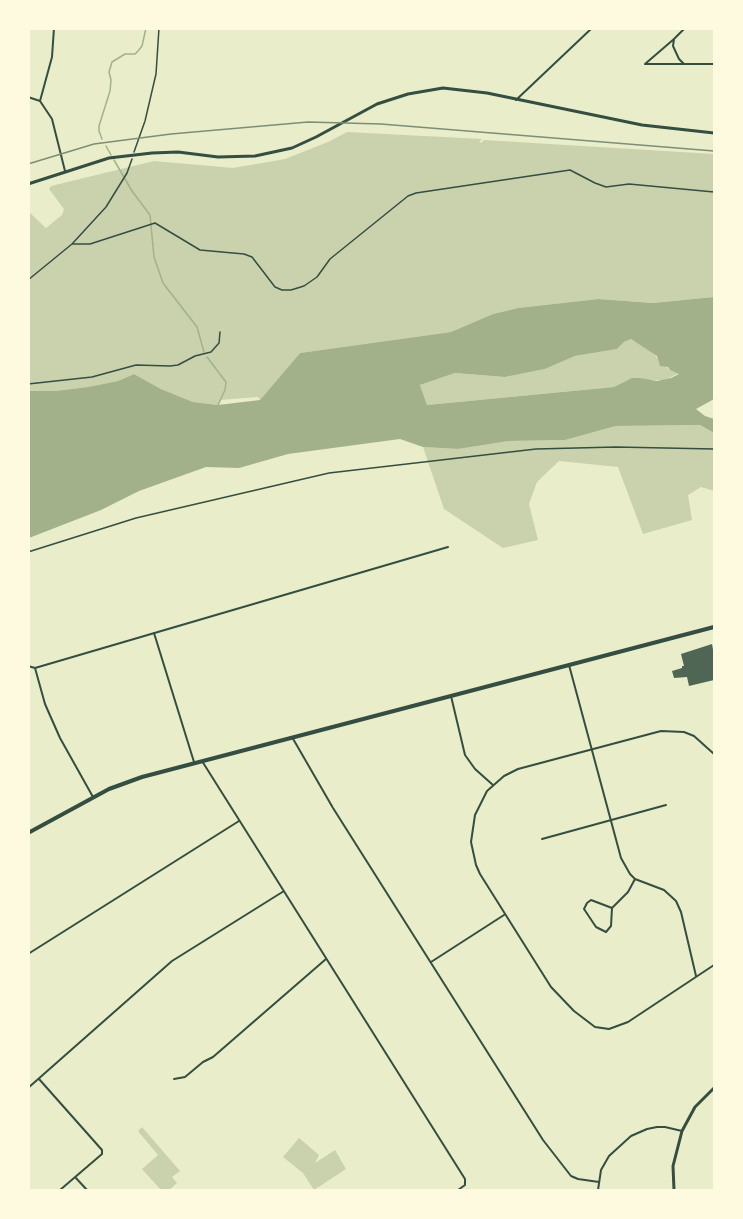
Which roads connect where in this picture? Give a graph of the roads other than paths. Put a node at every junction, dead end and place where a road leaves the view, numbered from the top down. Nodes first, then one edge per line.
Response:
1 (54, 28) edge
2 (592, 28) edge
3 (685, 28) edge
4 (674, 39) junction
5 (684, 64) junction
6 (714, 64) edge
7 (28, 97) edge
8 (40, 100) junction
9 (516, 100) junction
10 (714, 133) edge
11 (65, 171) junction
12 (28, 184) edge
13 (448, 547) dead end
14 (714, 627) edge
15 (154, 633) junction
16 (569, 665) junction
17 (28, 666) edge
18 (34, 668) junction
19 (450, 696) junction
20 (292, 738) junction
21 (592, 748) junction
22 (714, 754) edge
23 (202, 761) junction
24 (194, 763) junction
25 (493, 785) junction
26 (93, 797) junction
27 (666, 805) dead end
28 (240, 820) junction
29 (610, 820) junction
30 (28, 833) edge
31 (542, 839) dead end
32 (635, 879) junction
33 (284, 891) junction
34 (612, 908) junction
35 (504, 915) junction
36 (28, 954) edge
37 (327, 959) junction
38 (431, 962) junction
39 (714, 965) edge
40 (697, 977) junction
41 (39, 1079) junction
42 (174, 1079) dead end
43 (28, 1088) edge
44 (714, 1088) edge
45 (682, 1131) junction
46 (75, 1177) junction
47 (599, 1182) junction
48 (60, 1191) edge
49 (87, 1191) edge
50 (458, 1191) edge
51 (598, 1191) edge
52 (675, 1191) edge

1 - 8 street
2 - 9 street
3 - 4 street
4 - 5 street
4 - 5 street
5 - 6 street
7 - 8 street
8 - 11 street
9 - 10 main road
9 - 11 main road
11 - 12 main road
13 - 15 street
14 - 16 main road
15 - 18 street
15 - 24 street
16 - 19 main road
16 - 21 street
17 - 18 street
18 - 26 street
19 - 20 main road
19 - 25 street
20 - 23 main road
20 - 38 street
21 - 22 street
21 - 25 street
21 - 29 street
23 - 24 main road
23 - 28 street
24 - 26 main road
25 - 35 street
26 - 30 main road
27 - 29 street
28 - 33 street
28 - 36 street
29 - 31 street
29 - 32 street
32 - 34 street
32 - 40 street
33 - 37 street
33 - 41 street
34 - 34 street
35 - 38 street
35 - 40 street
37 - 42 street
37 - 50 street
38 - 47 street
39 - 40 street
41 - 43 street
41 - 46 street
44 - 45 main road
45 - 47 street
45 - 52 main road
46 - 48 street
46 - 49 street
47 - 51 street

